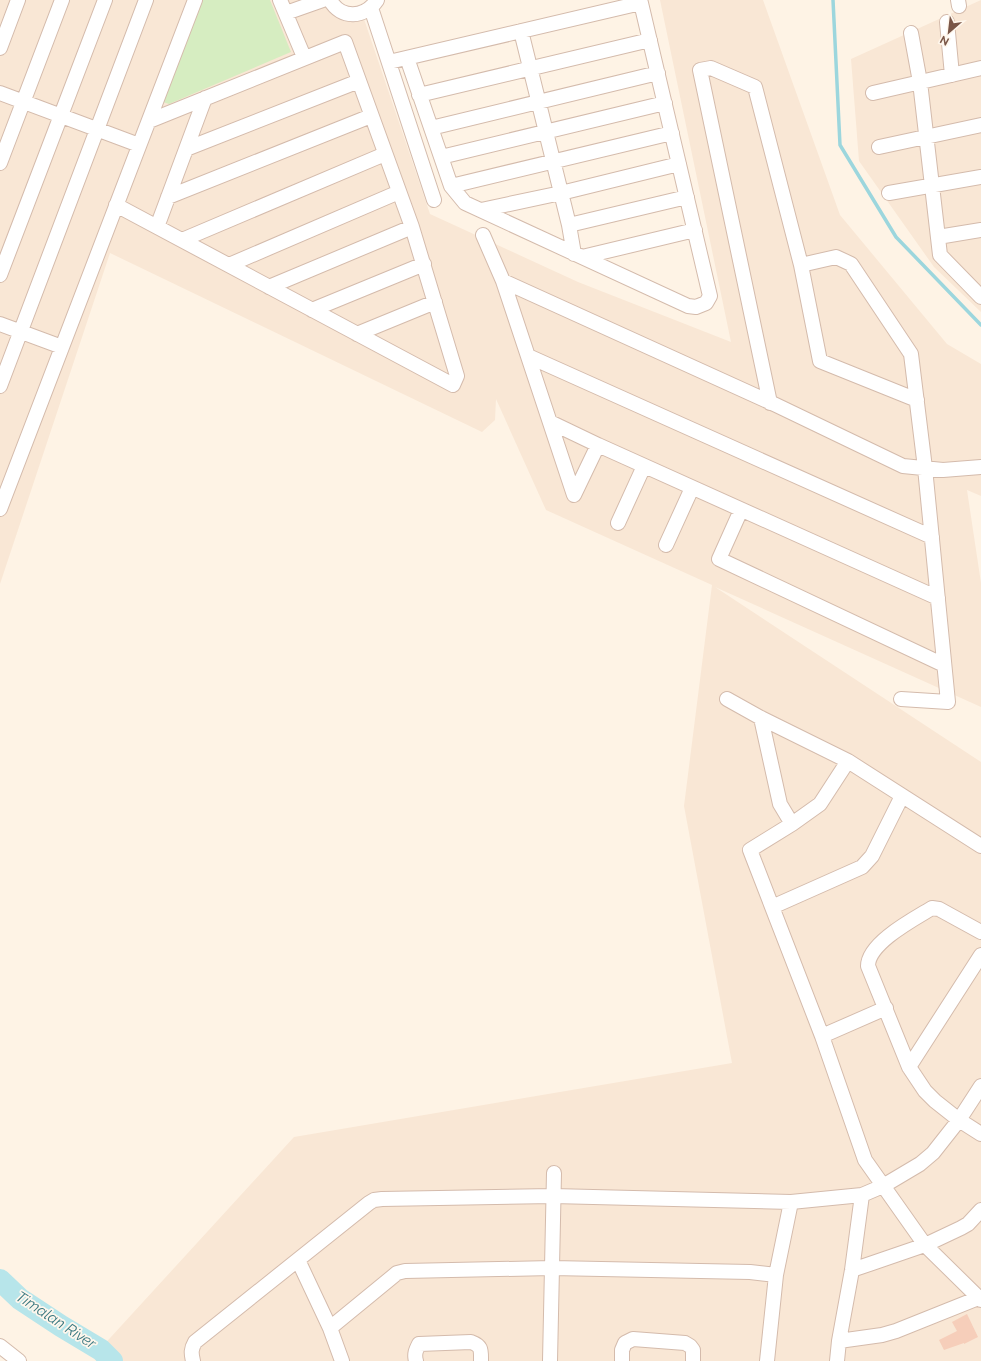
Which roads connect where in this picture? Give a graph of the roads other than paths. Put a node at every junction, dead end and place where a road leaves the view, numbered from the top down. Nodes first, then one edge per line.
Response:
1 (18, 0) edge
2 (62, 0) edge
3 (105, 0) edge
4 (146, 0) edge
5 (195, 0) edge
6 (280, 0) edge
7 (323, 0) edge
8 (330, 0) edge
9 (374, 4) edge
10 (286, 13) junction
11 (947, 22) dead end
12 (521, 32) junction
13 (911, 33) dead end
14 (650, 40) junction
15 (0, 48) edge
16 (304, 57) junction
17 (408, 58) junction
18 (389, 62) junction
19 (981, 68) edge
20 (530, 69) junction
21 (658, 73) junction
22 (952, 75) junction
23 (359, 81) junction
24 (920, 82) junction
25 (0, 93) edge
26 (873, 93) dead end
27 (419, 95) junction
28 (205, 98) junction
29 (23, 102) junction
30 (538, 102) junction
31 (665, 103) junction
32 (61, 116) junction
33 (371, 116) junction
34 (149, 121) junction
35 (981, 125) edge
36 (430, 128) junction
37 (97, 129) junction
38 (546, 132) junction
39 (672, 133) junction
40 (927, 136) junction
41 (139, 145) junction
42 (879, 147) dead end
43 (186, 149) junction
44 (385, 154) junction
45 (441, 157) junction
46 (553, 162) junction
47 (0, 163) edge
48 (679, 164) junction
49 (981, 177) edge
50 (451, 186) junction
51 (933, 186) junction
52 (399, 192) junction
53 (561, 193) junction
54 (889, 193) dead end
55 (168, 197) junction
56 (687, 197) junction
57 (434, 200) dead end
58 (116, 205) junction
59 (481, 210) junction
60 (569, 225) junction
61 (157, 227) junction
62 (412, 228) junction
63 (695, 230) junction
64 (981, 230) edge
65 (483, 235) dead end
66 (938, 237) junction
67 (182, 240) junction
68 (578, 255) junction
69 (424, 264) junction
70 (229, 265) junction
71 (801, 265) junction
72 (0, 276) edge
73 (503, 281) junction
74 (269, 287) junction
75 (979, 292) edge
76 (435, 302) junction
77 (312, 310) junction
78 (0, 324) edge
79 (20, 332) junction
80 (357, 334) junction
81 (62, 347) junction
82 (528, 356) junction
83 (0, 386) edge
84 (917, 400) junction
85 (770, 403) junction
86 (550, 422) junction
87 (598, 445) junction
88 (644, 466) junction
89 (981, 467) edge
90 (925, 468) junction
91 (692, 488) junction
92 (0, 509) edge
93 (741, 510) junction
94 (618, 523) dead end
95 (932, 537) junction
96 (666, 545) dead end
97 (938, 598) junction
98 (944, 666) junction
99 (727, 699) dead end
100 (902, 699) dead end
101 (761, 718) junction
102 (848, 762) junction
103 (902, 796) junction
104 (792, 824) junction
105 (981, 846) edge
106 (772, 907) junction
107 (981, 932) edge
108 (981, 955) edge
109 (886, 1008) junction
110 (822, 1036) junction
111 (909, 1067) junction
112 (981, 1086) edge
113 (959, 1120) junction
114 (981, 1134) edge
115 (554, 1173) dead end
116 (883, 1186) junction
117 (862, 1195) junction
118 (553, 1196) junction
119 (791, 1202) junction
120 (981, 1210) edge
121 (924, 1245) junction
122 (298, 1260) junction
123 (552, 1268) junction
124 (852, 1270) junction
125 (776, 1275) junction
126 (981, 1298) edge
127 (330, 1328) junction
128 (839, 1341) junction
129 (0, 1346) edge
130 (19, 1361) edge
131 (194, 1361) edge
132 (342, 1361) edge
133 (416, 1361) edge
134 (481, 1361) edge
135 (550, 1361) edge
136 (622, 1361) edge
137 (693, 1361) edge
138 (766, 1361) edge
139 (837, 1361) edge

1 - 15 street
2 - 29 street
3 - 32 street
4 - 37 street
5 - 34 street
6 - 10 street
7 - 10 street
8 - 9 street
9 - 18 street
10 - 16 street
11 - 22 street
12 - 14 street
12 - 17 street
12 - 20 street
13 - 24 street
14 - 20 street
14 - 21 street
16 - 23 street
16 - 28 street
17 - 18 street
17 - 27 street
18 - 57 street
19 - 22 street
20 - 27 street
20 - 30 street
21 - 30 street
21 - 31 street
22 - 24 street
23 - 33 street
23 - 43 street
24 - 26 street
24 - 40 street
25 - 29 street
27 - 36 street
28 - 34 street
28 - 43 street
29 - 32 street
29 - 47 street
30 - 36 street
30 - 38 street
31 - 38 street
31 - 39 street
32 - 37 street
32 - 72 street
33 - 44 street
33 - 55 street
34 - 41 street
35 - 40 street
36 - 45 street
37 - 41 street
37 - 79 street
38 - 45 street
38 - 46 street
39 - 46 street
39 - 48 street
40 - 42 street
40 - 51 street
41 - 58 street
43 - 55 street
44 - 52 street
44 - 67 street
45 - 50 street
46 - 50 street
46 - 53 street
48 - 53 street
48 - 56 street
49 - 51 street
50 - 59 street
51 - 54 street
51 - 66 street
52 - 62 street
52 - 70 street
53 - 59 street
53 - 60 street
55 - 61 street
56 - 60 street
56 - 63 street
58 - 61 street
58 - 81 street
59 - 68 street
60 - 68 street
61 - 67 street
62 - 69 street
62 - 74 street
63 - 68 street
63 - 68 street
64 - 66 street
65 - 73 street
66 - 75 street
67 - 70 street
69 - 76 street
69 - 77 street
70 - 74 street
71 - 84 street
71 - 84 street
71 - 85 street
73 - 82 street
73 - 85 street
74 - 77 street
76 - 80 street
76 - 80 street
77 - 80 street
78 - 79 street
79 - 81 street
79 - 83 street
81 - 92 street
82 - 86 street
82 - 95 street
84 - 90 street
85 - 90 street
86 - 87 street
86 - 87 street
87 - 88 street
88 - 91 street
88 - 94 street
89 - 90 street
90 - 95 street
91 - 93 street
91 - 96 street
93 - 97 street
93 - 98 street
95 - 97 street
97 - 98 street
98 - 100 street
99 - 101 street
101 - 102 street
101 - 104 street
102 - 103 street
102 - 104 street
103 - 105 street
103 - 106 street
104 - 106 street
106 - 110 street
107 - 109 street
108 - 111 street
109 - 110 street
109 - 111 street
110 - 116 street
111 - 113 street
112 - 113 street
113 - 114 street
113 - 116 street
115 - 118 street
116 - 117 street
116 - 121 street
117 - 119 street
117 - 124 street
118 - 119 street
118 - 122 street
118 - 123 street
119 - 125 street
120 - 121 street
121 - 124 street
121 - 126 street
122 - 127 street
122 - 131 street
123 - 125 street
123 - 127 street
123 - 135 street
124 - 128 street
125 - 138 street
126 - 128 street
127 - 132 street
128 - 139 street
129 - 130 street
133 - 134 street
136 - 137 street

